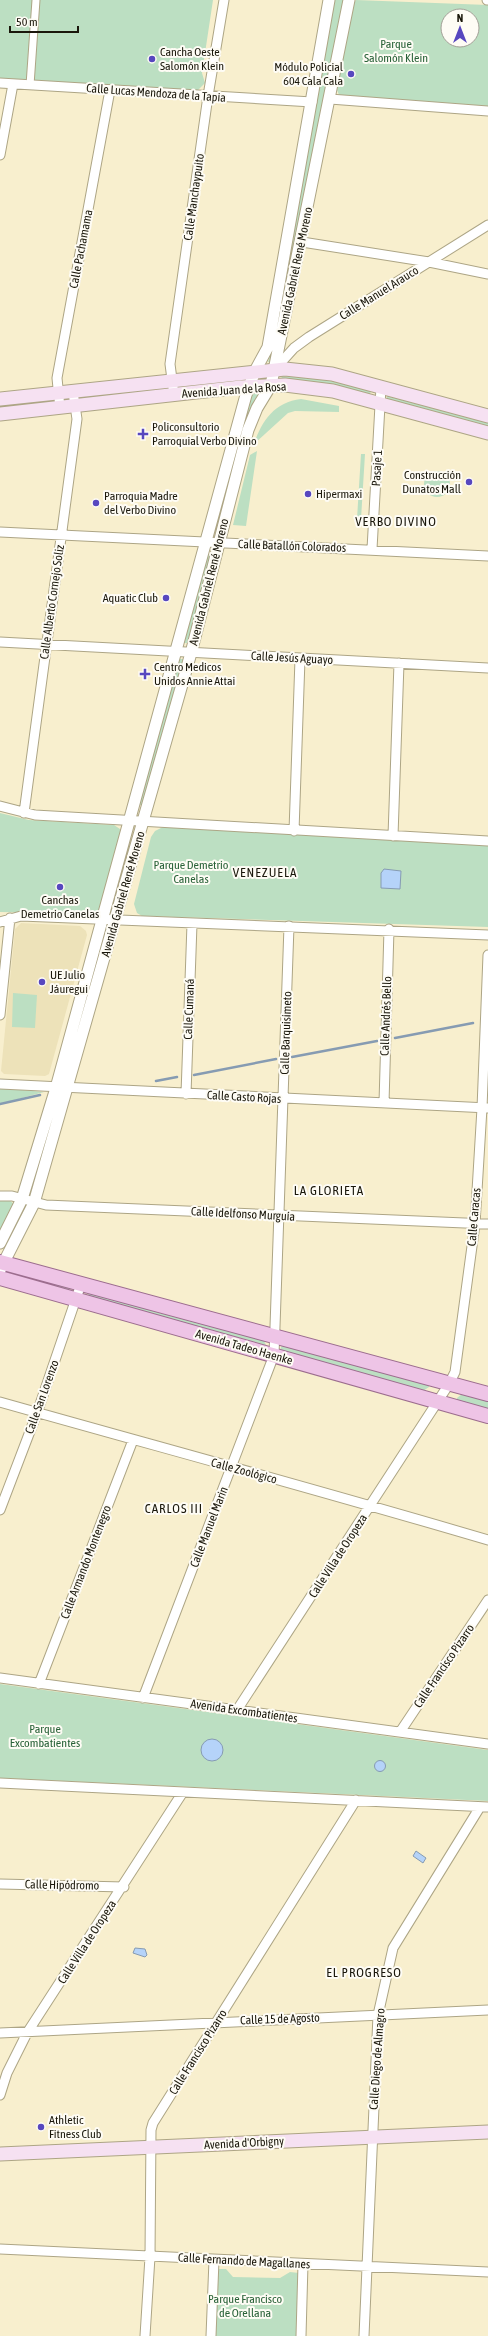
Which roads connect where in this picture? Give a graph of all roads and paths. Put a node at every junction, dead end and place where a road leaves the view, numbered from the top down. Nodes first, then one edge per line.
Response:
1 (36, 0) edge
2 (224, 0) edge
3 (329, 0) edge
4 (349, 0) edge
5 (0, 83) edge
6 (12, 84) junction
7 (30, 85) junction
8 (110, 90) junction
9 (208, 96) junction
10 (330, 99) junction
11 (312, 102) junction
12 (488, 111) edge
13 (0, 154) edge
14 (488, 225) edge
15 (302, 242) junction
16 (429, 262) junction
17 (488, 274) edge
18 (275, 369) junction
19 (255, 371) junction
20 (172, 380) junction
21 (271, 385) junction
22 (249, 387) junction
23 (381, 387) junction
24 (73, 392) junction
25 (58, 393) junction
26 (174, 395) junction
27 (0, 399) edge
28 (380, 403) junction
29 (75, 406) junction
30 (60, 408) junction
31 (0, 414) edge
32 (488, 416) edge
33 (488, 433) edge
34 (0, 532) edge
35 (61, 536) junction
36 (207, 542) junction
37 (219, 542) junction
38 (372, 549) junction
39 (488, 556) edge
40 (0, 642) edge
41 (46, 645) junction
42 (177, 652) junction
43 (191, 653) junction
44 (300, 659) junction
45 (399, 663) junction
46 (488, 668) edge
47 (0, 806) edge
48 (24, 813) junction
49 (129, 821) junction
50 (144, 822) junction
51 (294, 831) junction
52 (393, 836) junction
53 (488, 841) edge
54 (10, 918) junction
55 (103, 920) junction
56 (116, 920) junction
57 (0, 922) edge
58 (192, 924) junction
59 (289, 926) junction
60 (389, 929) junction
61 (488, 935) edge
62 (488, 955) edge
63 (0, 1014) edge
64 (0, 1084) edge
65 (61, 1088) junction
66 (186, 1094) junction
67 (284, 1099) junction
68 (384, 1103) junction
69 (485, 1108) edge
70 (0, 1196) edge
71 (22, 1199) junction
72 (34, 1203) junction
73 (280, 1216) junction
74 (474, 1224) junction
75 (488, 1224) edge
76 (0, 1243) edge
77 (2, 1265) edge
78 (0, 1278) edge
79 (81, 1284) junction
80 (76, 1299) junction
81 (275, 1336) junction
82 (274, 1356) junction
83 (450, 1384) junction
84 (488, 1394) edge
85 (0, 1402) edge
86 (438, 1402) junction
87 (37, 1413) junction
88 (488, 1416) edge
89 (133, 1440) junction
90 (232, 1468) junction
91 (372, 1505) junction
92 (0, 1510) edge
93 (488, 1540) edge
94 (488, 1600) edge
95 (0, 1678) edge
96 (39, 1684) junction
97 (143, 1698) junction
98 (237, 1710) junction
99 (400, 1732) junction
100 (488, 1744) edge
101 (1, 1786) edge
102 (184, 1792) junction
103 (356, 1800) junction
104 (484, 1807) edge
105 (0, 1884) edge
106 (124, 1887) junction
107 (488, 2010) edge
108 (378, 2015) junction
109 (216, 2022) junction
110 (0, 2033) edge
111 (27, 2033) junction
112 (0, 2095) edge
113 (488, 2132) edge
114 (372, 2138) junction
115 (152, 2147) junction
116 (0, 2154) edge
117 (0, 2249) edge
118 (150, 2257) junction
119 (214, 2260) junction
120 (303, 2264) junction
121 (366, 2266) junction
122 (488, 2272) edge
123 (145, 2336) edge
124 (211, 2336) edge
125 (301, 2336) edge
126 (364, 2336) edge

1 - 7 street
2 - 9 street, Calle Manchaypuito
3 - 11 street, Avenida Gabriel René Moreno
4 - 10 street, Avenida Gabriel René Moreno
5 - 6 street, Calle Lucas Mendoza de la Tapia
6 - 7 street, Calle Lucas Mendoza de la Tapia
6 - 13 street
7 - 8 street, Calle Lucas Mendoza de la Tapia
8 - 9 street, Calle Lucas Mendoza de la Tapia
8 - 25 street, Calle Pachamama
9 - 11 street, Calle Lucas Mendoza de la Tapia
9 - 20 street, Calle Manchaypuito
10 - 12 street
10 - 15 street, Avenida Gabriel René Moreno
11 - 19 street, Avenida Gabriel René Moreno
14 - 16 street, Calle Manuel Arauco
15 - 16 street
15 - 18 street, Avenida Gabriel René Moreno
16 - 17 street
16 - 18 street, Calle Manuel Arauco
18 - 19 main road, Avenida Juan de la Rosa
18 - 21 street, Avenida Gabriel René Moreno
18 - 23 main road, Avenida Juan de la Rosa
19 - 20 main road, Avenida Juan de la Rosa
19 - 22 street, Avenida Gabriel René Moreno
20 - 24 main road, Avenida Juan de la Rosa
20 - 26 street, Calle Manchaypuito
21 - 22 main road, Avenida Juan de la Rosa
21 - 28 main road, Avenida Juan de la Rosa
21 - 37 street, Avenida Gabriel René Moreno
22 - 26 main road, Avenida Juan de la Rosa
22 - 36 street, Avenida Gabriel René Moreno
23 - 28 street, Pasaje 1
23 - 32 main road, Avenida Juan de la Rosa
24 - 25 main road, Avenida Juan de la Rosa
24 - 29 street, Calle Alberto Cornejo Soliz
25 - 27 main road, Avenida Juan de la Rosa
25 - 30 street, Calle Pachamama
26 - 29 main road, Avenida Juan de la Rosa
28 - 33 main road, Avenida Juan de la Rosa
28 - 38 street, Pasaje 1
29 - 30 main road, Avenida Juan de la Rosa
29 - 35 street, Calle Alberto Cornejo Soliz
30 - 31 main road, Avenida Juan de la Rosa
34 - 35 street, Calle Batallón Colorados
35 - 36 street, Calle Batallón Colorados
35 - 41 street, Calle Alberto Cornejo Soliz
36 - 37 street, Calle Batallón Colorados
36 - 42 street, Avenida Gabriel René Moreno
37 - 38 street, Calle Batallón Colorados
37 - 43 street, Avenida Gabriel René Moreno
38 - 39 street, Calle Batallón Colorados
40 - 41 street, Calle Jesús Aguayo
41 - 42 street, Calle Jesús Aguayo
41 - 48 street, Calle Alberto Cornejo Soliz
42 - 43 street, Calle Jesús Aguayo
42 - 49 street, Avenida Gabriel René Moreno
43 - 44 street, Calle Jesús Aguayo
43 - 50 street, Avenida Gabriel René Moreno
44 - 45 street, Calle Jesús Aguayo
44 - 51 street
45 - 46 street, Calle Jesús Aguayo
45 - 52 street
47 - 48 street
48 - 49 street
49 - 50 street
49 - 55 street, Avenida Gabriel René Moreno
50 - 51 street
50 - 56 street, Avenida Gabriel René Moreno
51 - 52 street
52 - 53 street
54 - 55 street
54 - 57 street
54 - 63 street
55 - 56 street
55 - 65 street, Avenida Gabriel René Moreno
56 - 58 street
56 - 65 street, Avenida Gabriel René Moreno
58 - 59 street
58 - 66 street, Calle Cumaná
59 - 60 street
59 - 67 street, Calle Barquisimeto
60 - 61 street
60 - 68 street, Calle Andrés Bello
62 - 69 street, Calle Caracas
64 - 65 street, Calle Casto Rojas
65 - 66 street, Calle Casto Rojas
65 - 71 street, Avenida Gabriel René Moreno
65 - 72 street, Avenida Gabriel René Moreno
66 - 67 street, Calle Casto Rojas
67 - 68 street, Calle Casto Rojas
67 - 73 street, Calle Barquisimeto
68 - 69 street, Calle Casto Rojas
69 - 74 street, Calle Caracas
70 - 71 street, Calle Idelfonso Murguía
71 - 72 street, Calle Idelfonso Murguía
71 - 76 street, Avenida Gabriel René Moreno
72 - 73 street, Calle Idelfonso Murguía
72 - 77 street, Avenida Gabriel René Moreno
73 - 74 street, Calle Idelfonso Murguía
73 - 81 street, Calle Barquisimeto
74 - 75 street, Calle Idelfonso Murguía
74 - 83 street, Calle Caracas
77 - 79 main road, Avenida Tadeo Haenke
78 - 80 main road, Avenida Tadeo Haenke
79 - 80 street, Calle San Lorenzo
79 - 81 main road, Avenida Tadeo Haenke
80 - 82 main road, Avenida Tadeo Haenke
80 - 87 street, Calle San Lorenzo
81 - 82 street, Calle Barquisimeto
81 - 83 main road, Avenida Tadeo Haenke
82 - 86 main road, Avenida Tadeo Haenke
82 - 90 street, Calle Manuel Marin
83 - 84 main road, Avenida Tadeo Haenke
83 - 86 street, Calle Caracas
85 - 87 street, Calle Zoológico
86 - 88 main road, Avenida Tadeo Haenke
86 - 91 street, Calle Villa de Oropeza
87 - 89 street, Calle Zoológico
87 - 92 street, Calle San Lorenzo
89 - 90 street, Calle Zoológico
89 - 96 street, Calle Armando Montenegro
90 - 91 street, Calle Zoológico
90 - 97 street, Calle Manuel Marin
91 - 93 street, Calle Zoológico
91 - 98 street, Calle Villa de Oropeza
94 - 99 street, Calle Francisco Pizarro
95 - 96 street, Avenida Excombatientes
96 - 97 street, Avenida Excombatientes
97 - 98 street, Avenida Excombatientes
98 - 99 street, Avenida Excombatientes
99 - 100 street, Avenida Excombatientes
101 - 102 street
102 - 103 street
102 - 106 street, Calle Villa de Oropeza
103 - 104 street
103 - 109 street, Calle Francisco Pizarro
104 - 108 street, Calle Diego de Almagro
105 - 106 street, Calle Hipódromo
106 - 111 street, Calle Villa de Oropeza
107 - 108 street, Calle 15 de Agosto
108 - 109 street, Calle 15 de Agosto
108 - 114 street, Calle Diego de Almagro
109 - 111 street, Calle 15 de Agosto
109 - 115 street, Calle Francisco Pizarro
110 - 111 street, Calle 15 de Agosto
111 - 112 street, Calle Villa de Oropeza
113 - 114 main road, Avenida d'Orbigny
114 - 115 main road, Avenida d'Orbigny
114 - 121 street, Calle Diego de Almagro
115 - 116 main road, Avenida d'Orbigny
115 - 118 street, Calle Francisco Pizarro
117 - 118 street, Calle Fernando de Magallanes
118 - 119 street, Calle Fernando de Magallanes
118 - 123 street, Calle Francisco Pizarro
119 - 120 street, Calle Fernando de Magallanes
119 - 124 street
120 - 121 street, Calle Fernando de Magallanes
120 - 125 street
121 - 122 street, Calle Fernando de Magallanes
121 - 126 street, Calle Diego de Almagro

